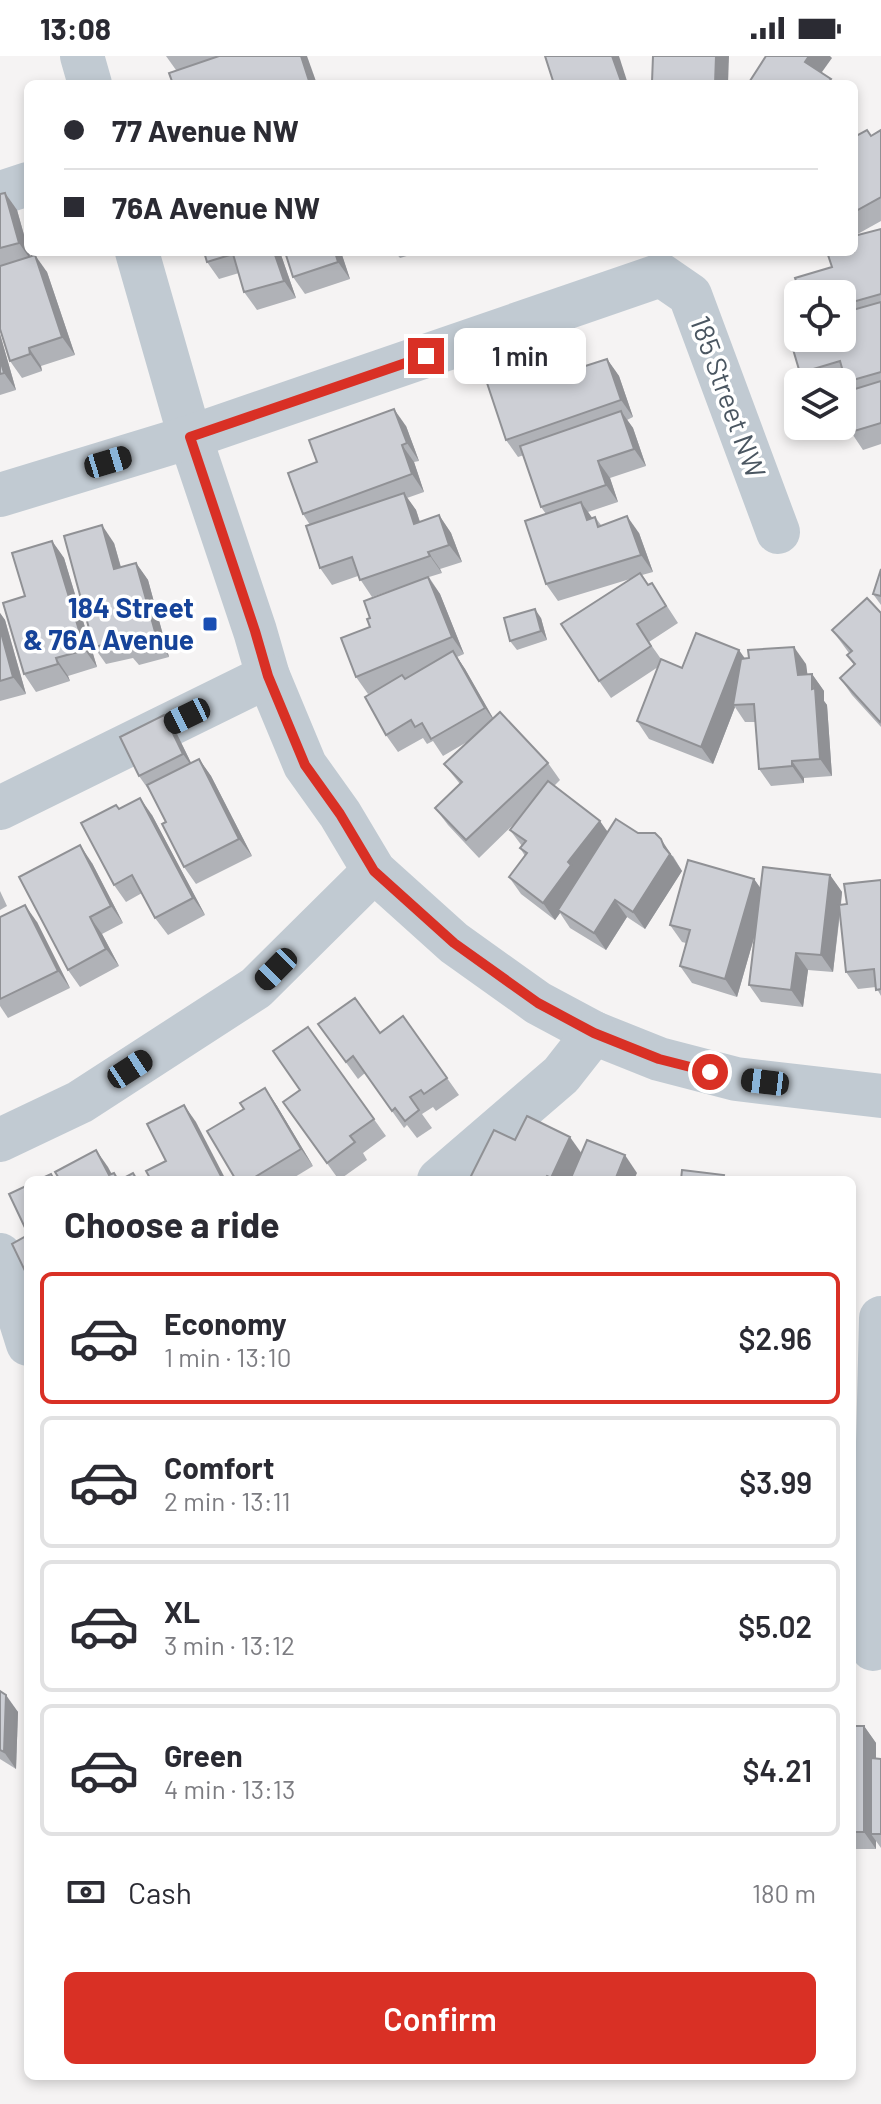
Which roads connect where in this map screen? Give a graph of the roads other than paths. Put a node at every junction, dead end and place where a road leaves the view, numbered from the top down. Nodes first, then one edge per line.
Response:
1 (82, 56) edge
2 (89, 80) edge
3 (24, 185) edge
4 (0, 193) edge
5 (138, 256) edge
6 (190, 437) junction
7 (0, 495) edge
8 (778, 532) dead end
9 (268, 676) junction
10 (0, 808) edge
11 (374, 871) junction
12 (594, 1033) junction
13 (881, 1096) edge
14 (0, 1140) edge
15 (444, 1176) edge
16 (0, 1255) edge
17 (881, 1318) edge
18 (24, 1331) edge
19 (869, 1649) edge

1 - 2 street
3 - 4 street
5 - 6 street
6 - 7 street
6 - 8 street, 185 Street NW
6 - 9 street
9 - 10 street
9 - 11 street
11 - 12 street
11 - 14 street
12 - 13 street
12 - 15 street
16 - 18 street
17 - 19 street

